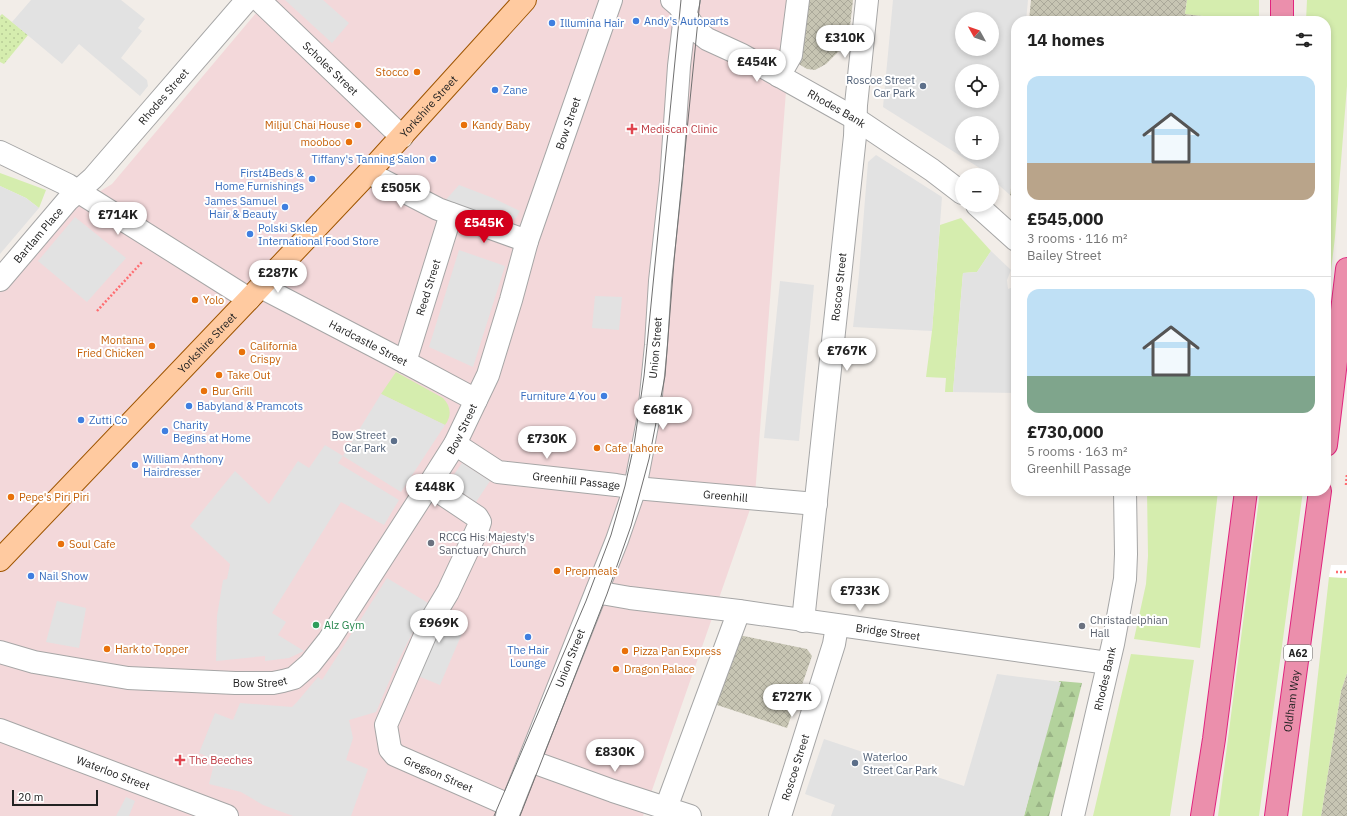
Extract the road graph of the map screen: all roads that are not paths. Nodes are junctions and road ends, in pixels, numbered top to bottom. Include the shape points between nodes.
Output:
1 (247, 0) edge
2 (259, 0) edge
3 (525, 0) edge
4 (611, 0) edge
5 (798, 0) edge
6 (867, 0) edge
7 (1282, 0) edge
8 (682, 5) edge
9 (1282, 16) edge
10 (779, 76) junction
11 (856, 119) junction
12 (402, 137) junction
13 (0, 152) edge
14 (370, 171) junction
15 (955, 188) edge
16 (79, 191) junction
17 (985, 212) edge
18 (451, 214) junction
19 (1011, 236) edge
20 (528, 241) junction
21 (1347, 269) edge
22 (0, 280) edge
23 (255, 293) junction
24 (405, 362) junction
25 (476, 400) junction
26 (1331, 403) edge
27 (455, 444) junction
28 (429, 485) junction
29 (635, 488) junction
30 (1125, 496) edge
31 (1245, 496) edge
32 (1319, 496) edge
33 (816, 504) junction
34 (0, 560) edge
35 (597, 591) junction
36 (739, 611) junction
37 (803, 621) junction
38 (837, 626) junction
39 (0, 652) edge
40 (1108, 663) junction
41 (0, 730) edge
42 (530, 760) junction
43 (666, 808) junction
44 (509, 811) edge
45 (227, 816) edge
46 (690, 816) edge
47 (780, 816) edge
48 (1073, 816) edge
49 (1202, 816) edge
50 (1276, 816) edge

1 - 16 street, Rhodes Street
2 - 12 street, Scholes Street
3 - 12 main road, Yorkshire Street
4 - 20 street, Bow Street
5 - 10 street via 791,55
6 - 11 street, Roscoe Street
7 - 9 highway
8 - 10 street, Rhodes Bank via 697,31 707,39
8 - 29 street, Union Street via 656,345 649,415
10 - 11 street, Rhodes Bank
11 - 15 street, Rhodes Bank
11 - 33 street, Roscoe Street
12 - 14 main road, Yorkshire Street
13 - 16 street, Hardcastle Street
14 - 18 street via 378,178
14 - 23 main road, Yorkshire Street
16 - 22 street, Bartlam Place via 68,200
16 - 23 street, Hardcastle Street
17 - 19 street
18 - 20 street
18 - 24 street, Reed Street
20 - 25 street, Bow Street via 488,375
21 - 26 highway
23 - 24 street, Hardcastle Street
23 - 34 main road, Yorkshire Street
24 - 25 street, Hardcastle Street
25 - 27 street, Bow Street
27 - 28 street, Bow Street
27 - 29 street, Greenhill Passage via 498,472
28 - 39 street, Bow Street via 329,640 310,664 294,678 273,683 258,683 128,678 34,662
28 - 44 street, Gregson Street via 477,517 480,522 448,592 433,617 386,725 390,749 395,756
29 - 33 street, Greenhill
29 - 35 street, Union Street
30 - 40 street, Rhodes Bank via 1125,579
31 - 49 highway
32 - 50 highway, Oldham Way / A62
33 - 37 street, Roscoe Street
35 - 36 street, Bridge Street via 630,598
35 - 42 street, Union Street
36 - 37 street, Bridge Street
36 - 43 street
37 - 38 street, Bridge Street
38 - 40 street, Bridge Street
38 - 47 street, Roscoe Street via 834,644
40 - 48 street, Rhodes Bank
41 - 45 street, Waterloo Street
42 - 43 street
42 - 44 street, Union Street
43 - 46 street

